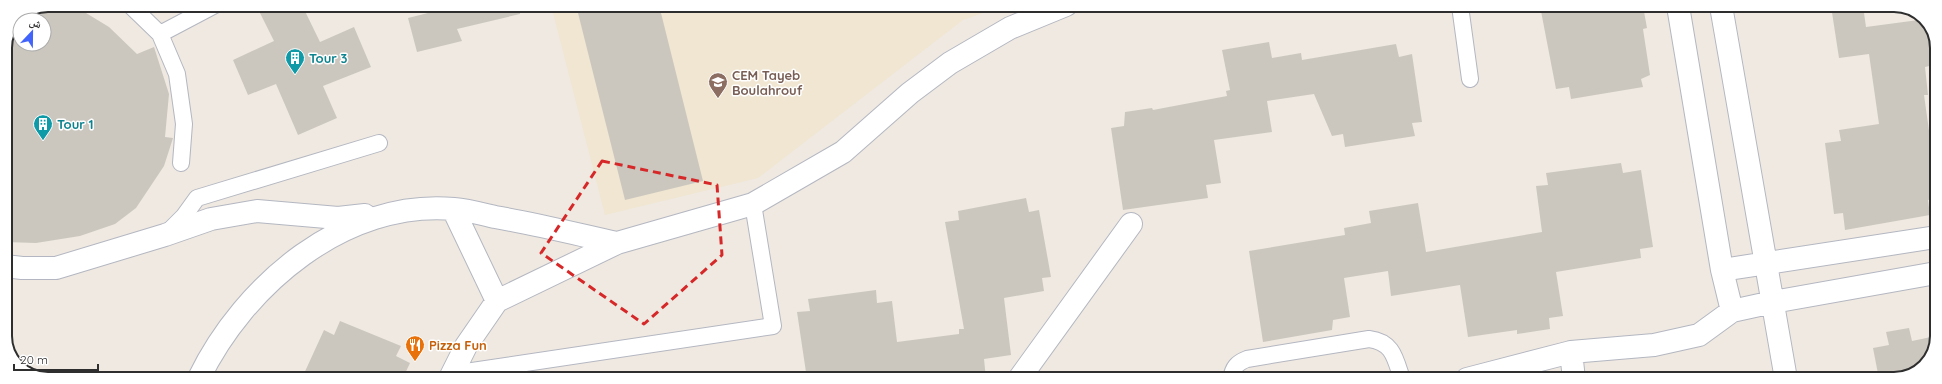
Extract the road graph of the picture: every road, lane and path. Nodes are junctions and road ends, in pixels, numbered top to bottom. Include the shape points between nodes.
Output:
1 (137, 12) edge
2 (202, 12) edge
3 (1049, 12) edge
4 (1461, 12) edge
5 (1679, 12) edge
6 (1722, 12) edge
7 (160, 34) junction
8 (1470, 79) dead end
9 (378, 143) dead end
10 (181, 163) dead end
11 (754, 204) junction
12 (453, 209) junction
13 (402, 210) junction
14 (1131, 224) dead end
15 (164, 235) junction
16 (1930, 238) edge
17 (617, 243) junction
18 (12, 257) edge
19 (1766, 263) junction
20 (12, 267) edge
21 (1722, 270) junction
22 (1930, 274) edge
23 (497, 301) junction
24 (1773, 302) junction
25 (1732, 311) junction
26 (1571, 352) junction
27 (202, 372) edge
28 (453, 372) edge
29 (477, 372) edge
30 (1024, 372) edge
31 (1231, 372) edge
32 (1399, 372) edge
33 (1494, 372) edge
34 (1573, 372) edge
35 (1785, 372) edge

1 - 7 lane
2 - 7 lane
3 - 11 street via 1010,28 950,63 910,93 843,152
4 - 8 lane
5 - 21 street
6 - 19 street
7 - 10 lane via 177,74 184,124
9 - 15 lane via 197,198 184,216
11 - 17 street
11 - 29 lane via 773,326
12 - 13 street
12 - 17 street
12 - 23 street
13 - 15 street via 338,218 257,211 211,219
13 - 27 street via 356,224 313,247 276,276 241,313
14 - 30 street
15 - 18 lane via 131,239 61,258 27,260
15 - 20 street via 56,268
16 - 19 street
17 - 23 street
19 - 21 street
19 - 24 street
21 - 25 street
22 - 24 street
23 - 28 street via 466,346
24 - 25 street
24 - 35 street
25 - 26 street via 1699,335 1654,346
26 - 33 street
26 - 34 street
31 - 32 lane via 1238,363 1248,359 1369,339 1381,341 1390,347

